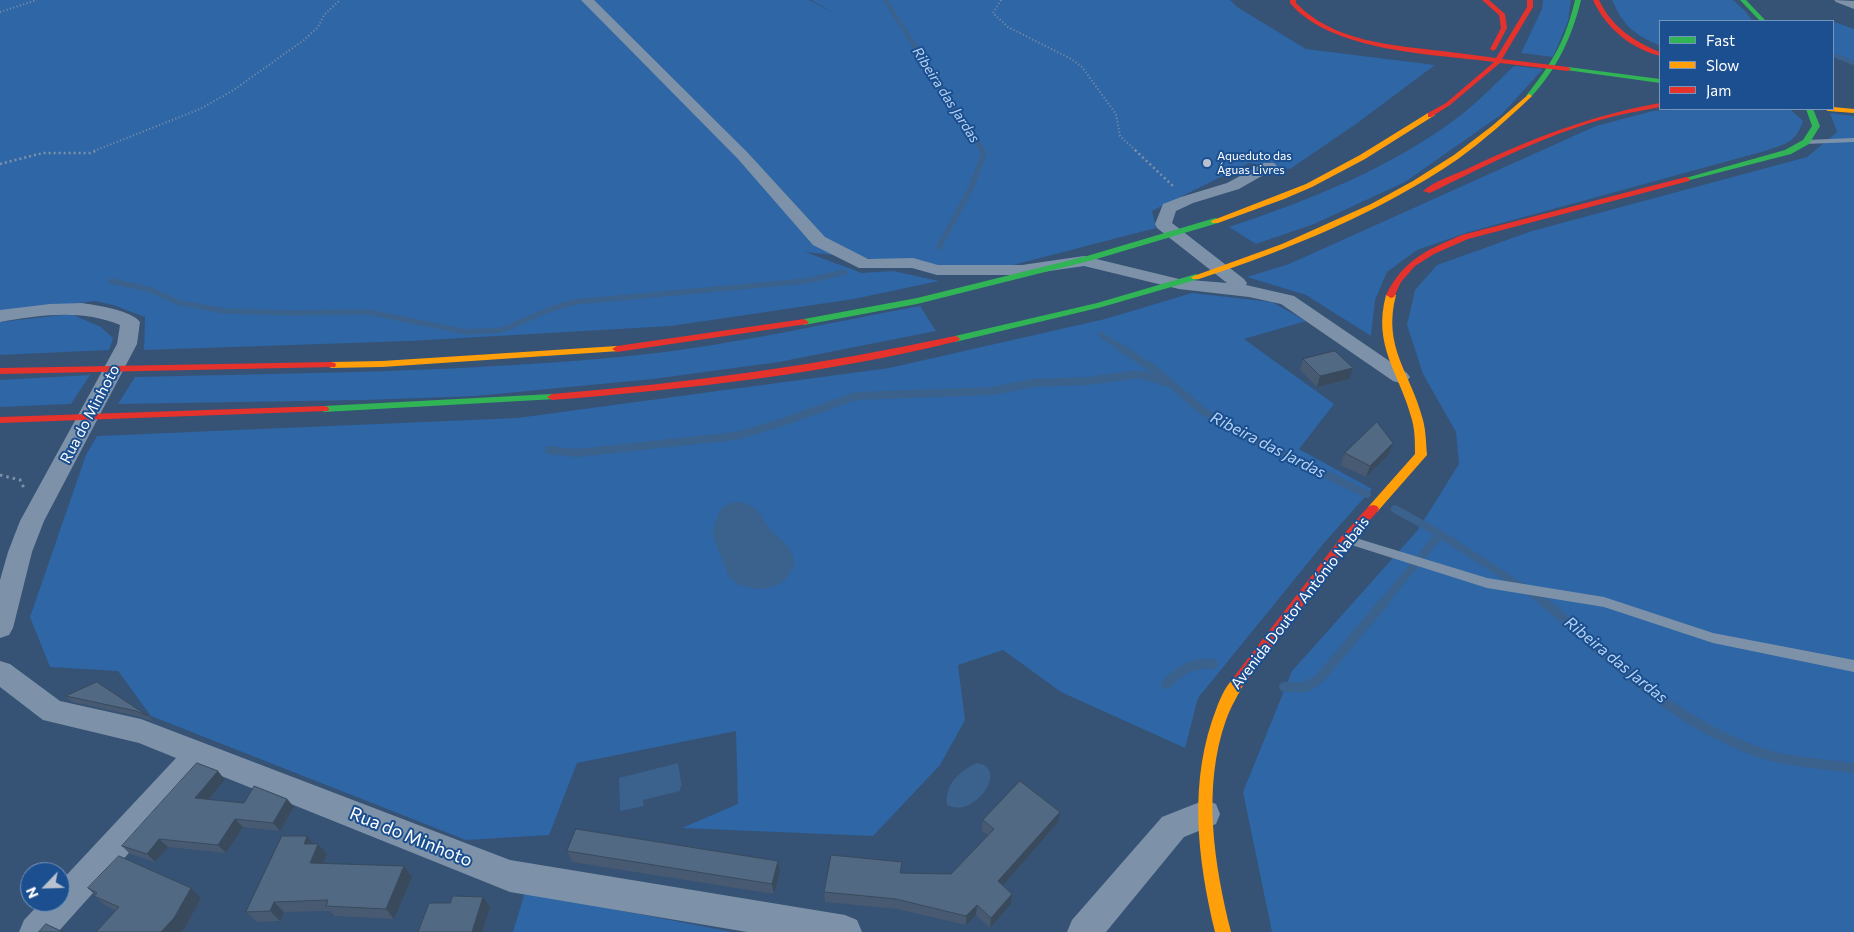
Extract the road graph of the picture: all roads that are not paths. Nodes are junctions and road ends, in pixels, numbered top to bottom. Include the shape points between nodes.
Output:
1 (587, 0) edge
2 (1293, 0) edge
3 (1485, 0) edge
4 (1530, 0) edge
5 (1578, 0) edge
6 (1596, 0) edge
7 (1744, 0) edge
8 (1840, 0) edge
9 (1309, 4) dead end
10 (1854, 5) edge
11 (1763, 20) edge
12 (1461, 53) junction
13 (1659, 54) edge
14 (1601, 71) junction
15 (1659, 76) edge
16 (1478, 78) junction
17 (1659, 81) edge
18 (1659, 106) edge
19 (1810, 110) edge
20 (1854, 140) edge
21 (1806, 142) junction
22 (1269, 166) dead end
23 (1276, 251) junction
24 (1249, 291) junction
25 (0, 316) edge
26 (0, 371) edge
27 (1400, 377) junction
28 (0, 420) edge
29 (1346, 539) junction
30 (0, 628) edge
31 (1854, 666) edge
32 (0, 672) edge
33 (200, 753) junction
34 (1205, 814) junction
35 (36, 932) edge
36 (845, 932) edge
37 (1084, 932) edge
38 (1222, 932) edge

1 - 24 street via 743,156 819,241 864,264 913,263 937,270 1022,270 1084,261 1179,284
2 - 12 main road via 1300,12 1312,22 1333,31 1400,48
3 - 16 main road via 1502,14 1504,28
4 - 16 main road via 1530,6 1509,44 1495,64
5 - 23 main road via 1576,20 1562,51 1541,84 1501,124 1427,175 1369,207
6 - 13 main road via 1599,13 1626,39
7 - 11 main road
8 - 10 street
9 - 12 main road via 1328,20 1364,35
12 - 14 main road
14 - 15 main road
14 - 17 main road
16 - 26 main road via 1418,124 1338,171 1290,194 1218,220 1098,255 917,301 778,327 632,348 382,364
18 - 23 main road via 1619,112 1547,134 1315,241
19 - 21 main road via 1816,126
20 - 21 lane
21 - 27 main road, Avenida Doutor António Nabais via 1788,152 1465,237 1423,255 1394,286 1387,303 1387,333
22 - 24 street via 1233,186 1170,208 1163,224
23 - 28 main road via 1143,294 943,343 820,367 740,378 606,394 476,403
24 - 27 street via 1287,300
25 - 30 street, Rua do Minhoto via 76,307 130,322 127,344 32,521 20,552
27 - 29 main road, Avenida Doutor António Nabais via 1417,415 1421,455
29 - 31 lane via 1487,583 1604,602 1713,638
29 - 34 main road, Avenida Doutor António Nabais via 1231,692 1213,740
32 - 33 street, Rua do Minhoto via 53,711 141,731
33 - 35 street
33 - 36 street, Rua do Minhoto via 510,876
34 - 37 street via 1173,827
34 - 38 main road, Avenida Doutor António Nabais via 1209,869

